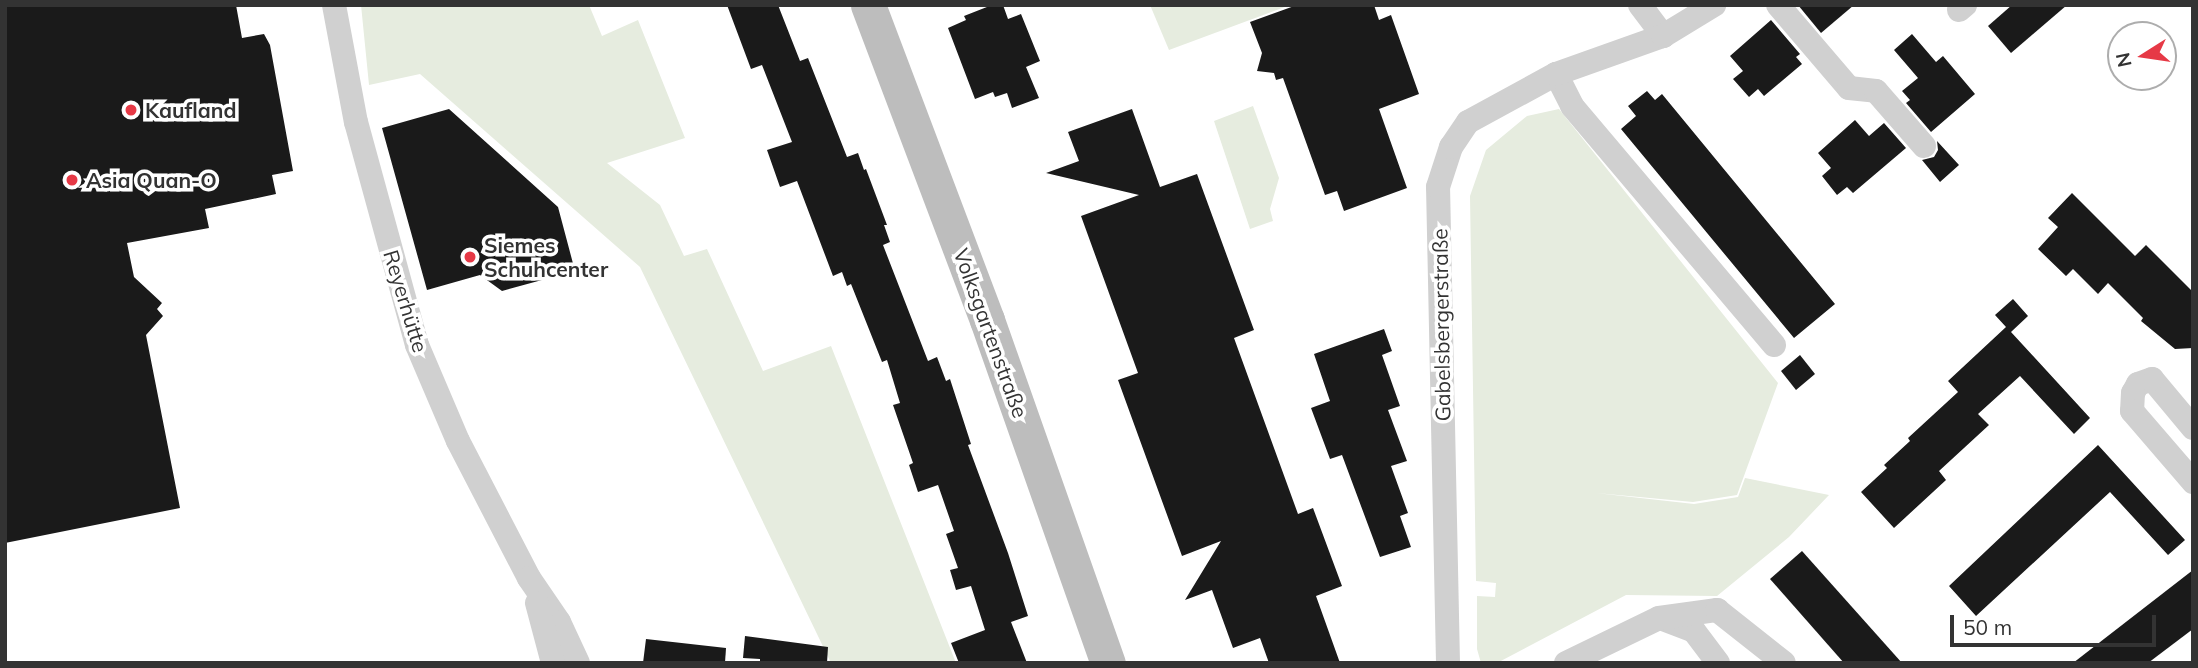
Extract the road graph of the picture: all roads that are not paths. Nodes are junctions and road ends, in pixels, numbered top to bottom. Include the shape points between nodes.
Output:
1 (334, 5) edge
2 (868, 5) edge
3 (1640, 5) edge
4 (1714, 5) edge
5 (1778, 5) edge
6 (1663, 36) junction
7 (1556, 74) junction
8 (1924, 146) dead end
9 (1774, 345) dead end
10 (2193, 428) edge
11 (2193, 435) edge
12 (2175, 459) junction
13 (2193, 482) edge
14 (529, 578) junction
15 (1659, 618) junction
16 (1772, 659) edge
17 (554, 663) edge
18 (579, 663) edge
19 (1108, 663) edge
20 (1448, 663) edge
21 (1566, 663) edge
22 (1718, 663) edge

1 - 14 street, Reyerhütte via 356,122 417,345 458,441
2 - 19 street, Volksgartenstraße via 987,320
3 - 6 street
4 - 6 street, Gabelsbergerstraße
5 - 8 street via 1849,88 1876,91
6 - 7 street, Gabelsbergerstraße
7 - 9 street via 1572,106
7 - 20 street, Gabelsbergerstraße via 1468,122 1451,147 1438,187
10 - 12 street via 2152,379 2138,384 2132,411
11 - 12 street
12 - 13 street
14 - 17 street, Reyerhütte
14 - 18 street, Reyerhütte via 559,622
15 - 16 street via 1717,610
15 - 21 street
15 - 22 street via 1694,631

